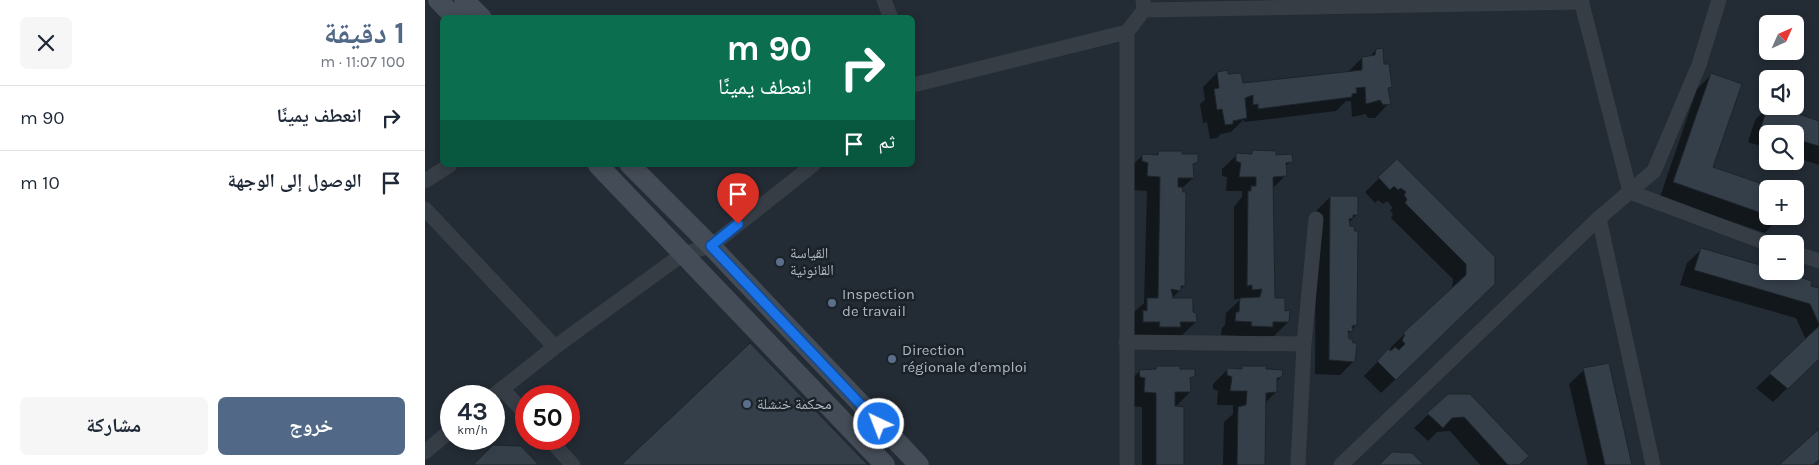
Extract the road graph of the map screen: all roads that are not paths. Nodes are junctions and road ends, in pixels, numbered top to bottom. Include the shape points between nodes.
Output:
1 (438, 0) edge
2 (465, 0) edge
3 (885, 0) edge
4 (1719, 0) edge
5 (1581, 1) edge
6 (1143, 5) edge
7 (452, 15) edge
8 (479, 15) edge
9 (890, 15) edge
10 (1127, 32) junction
11 (915, 83) edge
12 (447, 167) edge
13 (600, 167) edge
14 (632, 167) edge
15 (810, 167) edge
16 (425, 181) edge
17 (1630, 192) junction
18 (425, 208) edge
19 (1599, 218) junction
20 (1315, 219) dead end
21 (1759, 240) edge
22 (711, 246) junction
23 (683, 254) junction
24 (1804, 256) edge
25 (1819, 261) edge
26 (1126, 342) junction
27 (1304, 344) junction
28 (555, 347) junction
29 (505, 386) edge
30 (505, 398) edge
31 (515, 406) edge
32 (440, 439) edge
33 (559, 450) edge
34 (425, 452) edge
35 (573, 465) edge
36 (885, 465) edge
37 (919, 465) edge
38 (1127, 465) edge
39 (1298, 465) edge
40 (1341, 465) edge
41 (1653, 465) edge

1 - 7 main road
2 - 8 main road
3 - 9 street
4 - 17 street via 1699,65 1654,171
5 - 6 street
5 - 17 street
6 - 10 street
10 - 11 street
10 - 26 street
12 - 16 street
13 - 23 main road
14 - 22 main road
15 - 22 street
17 - 19 street
17 - 21 street
18 - 28 street
19 - 40 street
19 - 41 street
20 - 27 street
22 - 23 street
22 - 37 main road
23 - 28 street
23 - 36 main road
24 - 25 street
26 - 27 street
26 - 38 street
27 - 39 street
28 - 29 street
30 - 31 street
32 - 34 street
33 - 35 street

